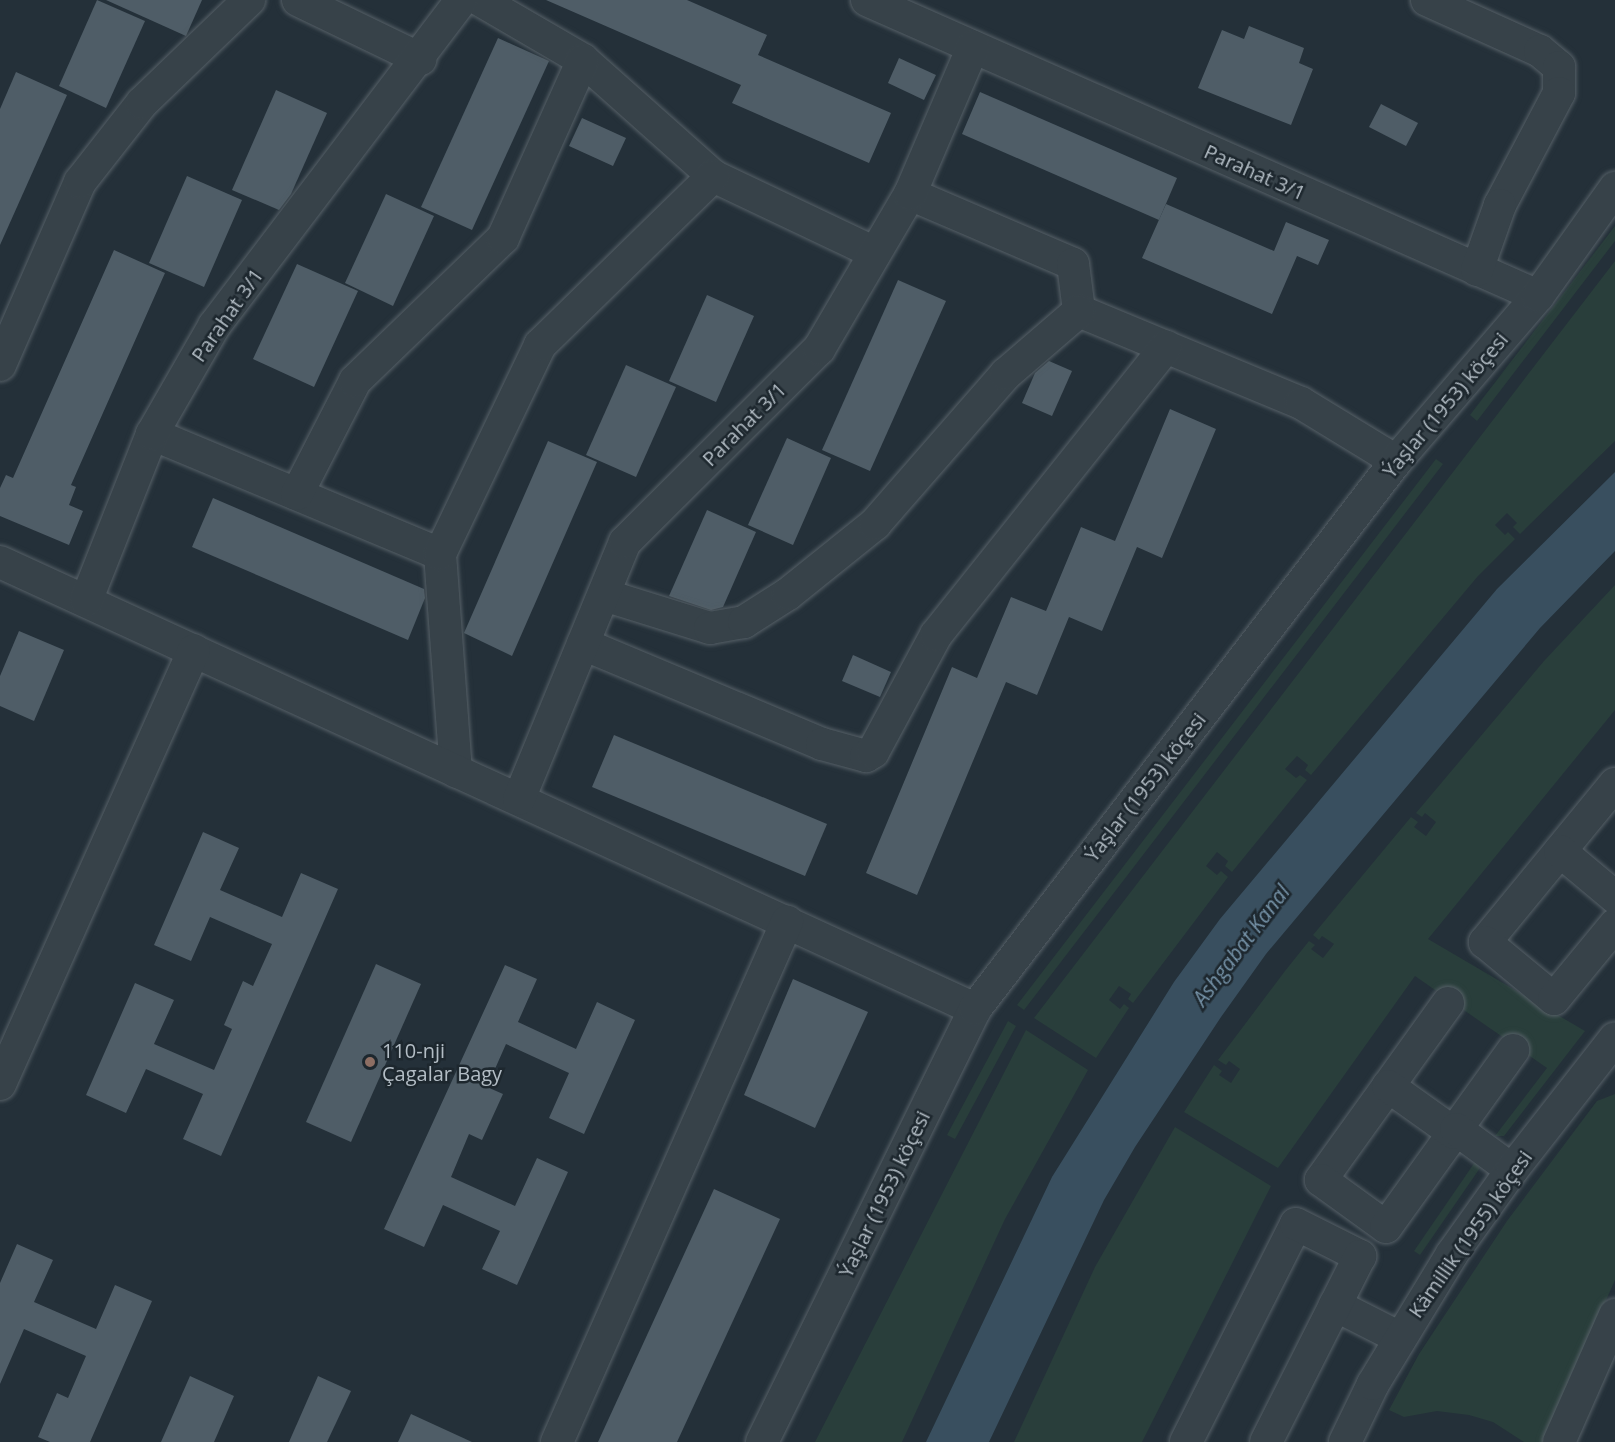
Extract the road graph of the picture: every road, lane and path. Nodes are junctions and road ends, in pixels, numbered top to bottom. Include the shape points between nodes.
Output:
1 (249, 0) edge
2 (298, 0) edge
3 (461, 0) edge
4 (480, 0) edge
5 (867, 0) edge
6 (1427, 0) edge
7 (972, 47) junction
8 (420, 59) junction
9 (583, 60) junction
10 (713, 176) junction
11 (1615, 188) edge
12 (910, 194) junction
13 (875, 253) junction
14 (1477, 270) junction
15 (1538, 296) junction
16 (1079, 311) junction
17 (1166, 347) junction
18 (0, 364) edge
19 (153, 434) junction
20 (1396, 461) junction
21 (297, 494) junction
22 (440, 554) junction
23 (0, 561) edge
24 (604, 596) junction
25 (86, 601) junction
26 (583, 644) junction
27 (194, 650) junction
28 (456, 771) junction
29 (1615, 784) edge
30 (519, 799) junction
31 (1560, 851) junction
32 (1615, 897) edge
33 (787, 922) junction
34 (1615, 925) edge
35 (1448, 1004) dead end
36 (975, 1009) junction
37 (1513, 1050) dead end
38 (1611, 1052) edge
39 (0, 1084) edge
40 (1388, 1086) junction
41 (1455, 1131) junction
42 (1512, 1170) junction
43 (1335, 1305) junction
44 (1615, 1315) edge
45 (1400, 1338) junction
46 (557, 1442) edge
47 (762, 1442) edge
48 (1186, 1442) edge
49 (1266, 1442) edge
50 (1345, 1442) edge
51 (1559, 1442) edge

1 - 18 street via 142,103 80,183
2 - 8 street
3 - 8 street, Parahat 3/1
4 - 9 street
5 - 7 street, Parahat 3/1
6 - 14 street via 1540,51 1559,68 1559,93 1500,205
7 - 12 street, Parahat 3/1
7 - 14 street, Parahat 3/1
8 - 19 street, Parahat 3/1 via 214,326
9 - 10 street
9 - 21 street via 503,238 354,381
10 - 13 street
10 - 22 street via 540,345
11 - 15 street, Ýaşlar (1953) köçesi
12 - 13 street, Parahat 3/1
12 - 16 street via 1073,264
13 - 24 street, Parahat 3/1 via 819,350 625,542
14 - 15 street, Parahat 3/1
15 - 20 street, Ýaşlar (1953) köçesi
16 - 17 street
16 - 24 street via 1006,374 875,524 788,594 744,622 710,628
17 - 20 street via 1301,403
17 - 26 street via 936,635 873,752 866,756 822,744
19 - 21 street
19 - 25 street, Parahat 3/1
20 - 36 street, Ýaşlar (1953) köçesi
21 - 22 street
22 - 28 street
23 - 25 street
24 - 26 street, Parahat 3/1
25 - 27 street
26 - 30 street, Parahat 3/1
27 - 28 street
27 - 39 street
28 - 30 street
29 - 31 street
30 - 33 street
31 - 32 street
31 - 34 street via 1485,942 1554,999
33 - 36 street
33 - 46 street
35 - 40 street
36 - 47 street, Ýaşlar (1953) köçesi
37 - 41 street
38 - 42 street, Kämillik (1955) köçesi
40 - 41 street
40 - 41 street via 1321,1180 1386,1227
41 - 42 street
42 - 45 street, Kämillik (1955) köçesi
43 - 45 street
43 - 48 street via 1360,1256 1296,1224
43 - 49 street
44 - 51 street
45 - 50 street, Kämillik (1955) köçesi

